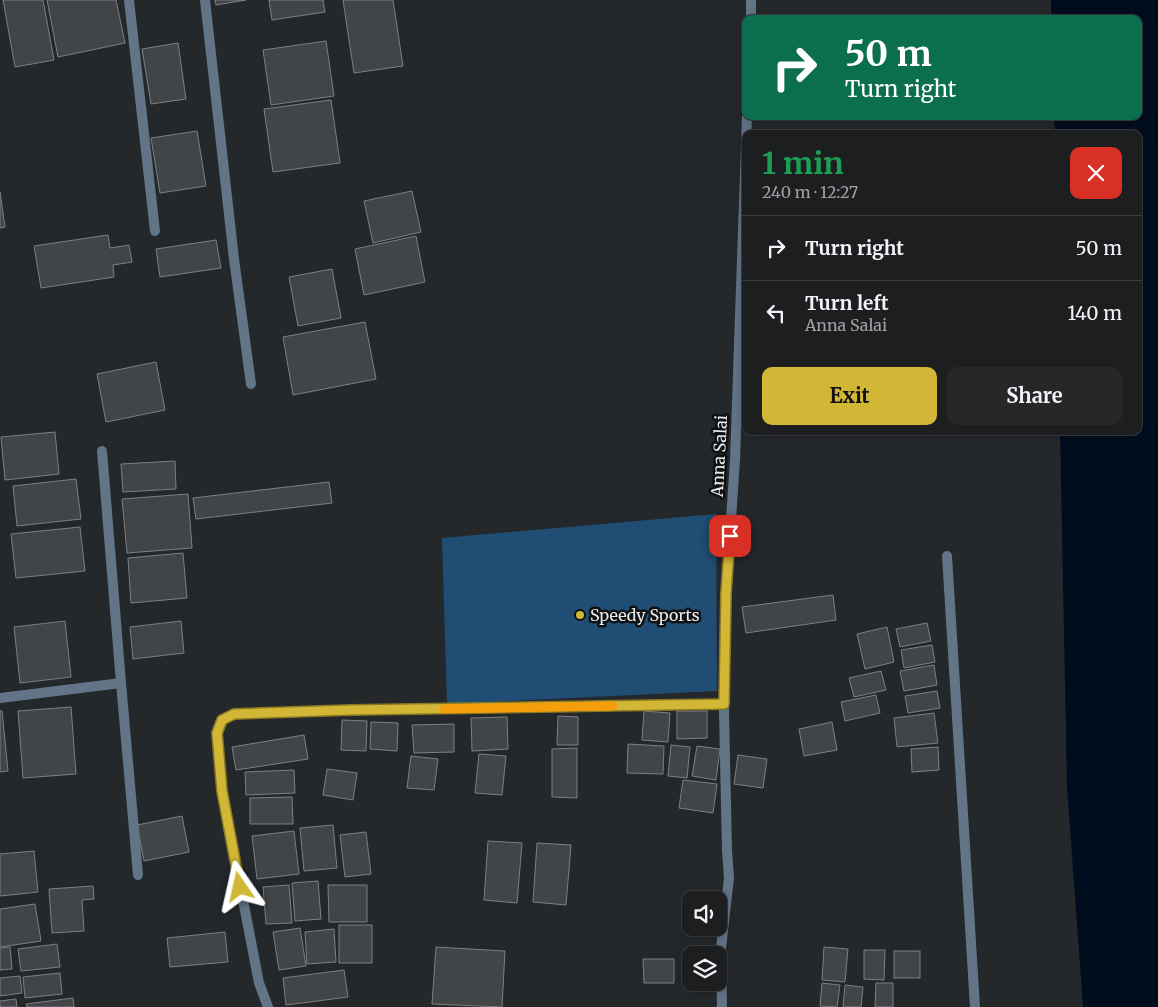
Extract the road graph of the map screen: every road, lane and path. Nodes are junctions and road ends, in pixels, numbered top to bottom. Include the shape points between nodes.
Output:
1 (129, 0) edge
2 (205, 0) edge
3 (751, 0) edge
4 (750, 15) edge
5 (155, 231) dead end
6 (742, 259) edge
7 (251, 384) dead end
8 (102, 451) dead end
9 (947, 556) dead end
10 (121, 683) junction
11 (0, 698) edge
12 (724, 704) junction
13 (138, 875) dead end
14 (268, 1007) edge
15 (722, 1007) edge
16 (975, 1007) edge

1 - 5 street
2 - 7 street
3 - 4 street
6 - 12 street, Anna Salai
8 - 10 street
9 - 16 street
10 - 11 street
10 - 13 street
12 - 14 street via 350,710 234,714 222,720 217,733 222,791 258,983
12 - 15 street, Anna Salai via 729,878 722,948

